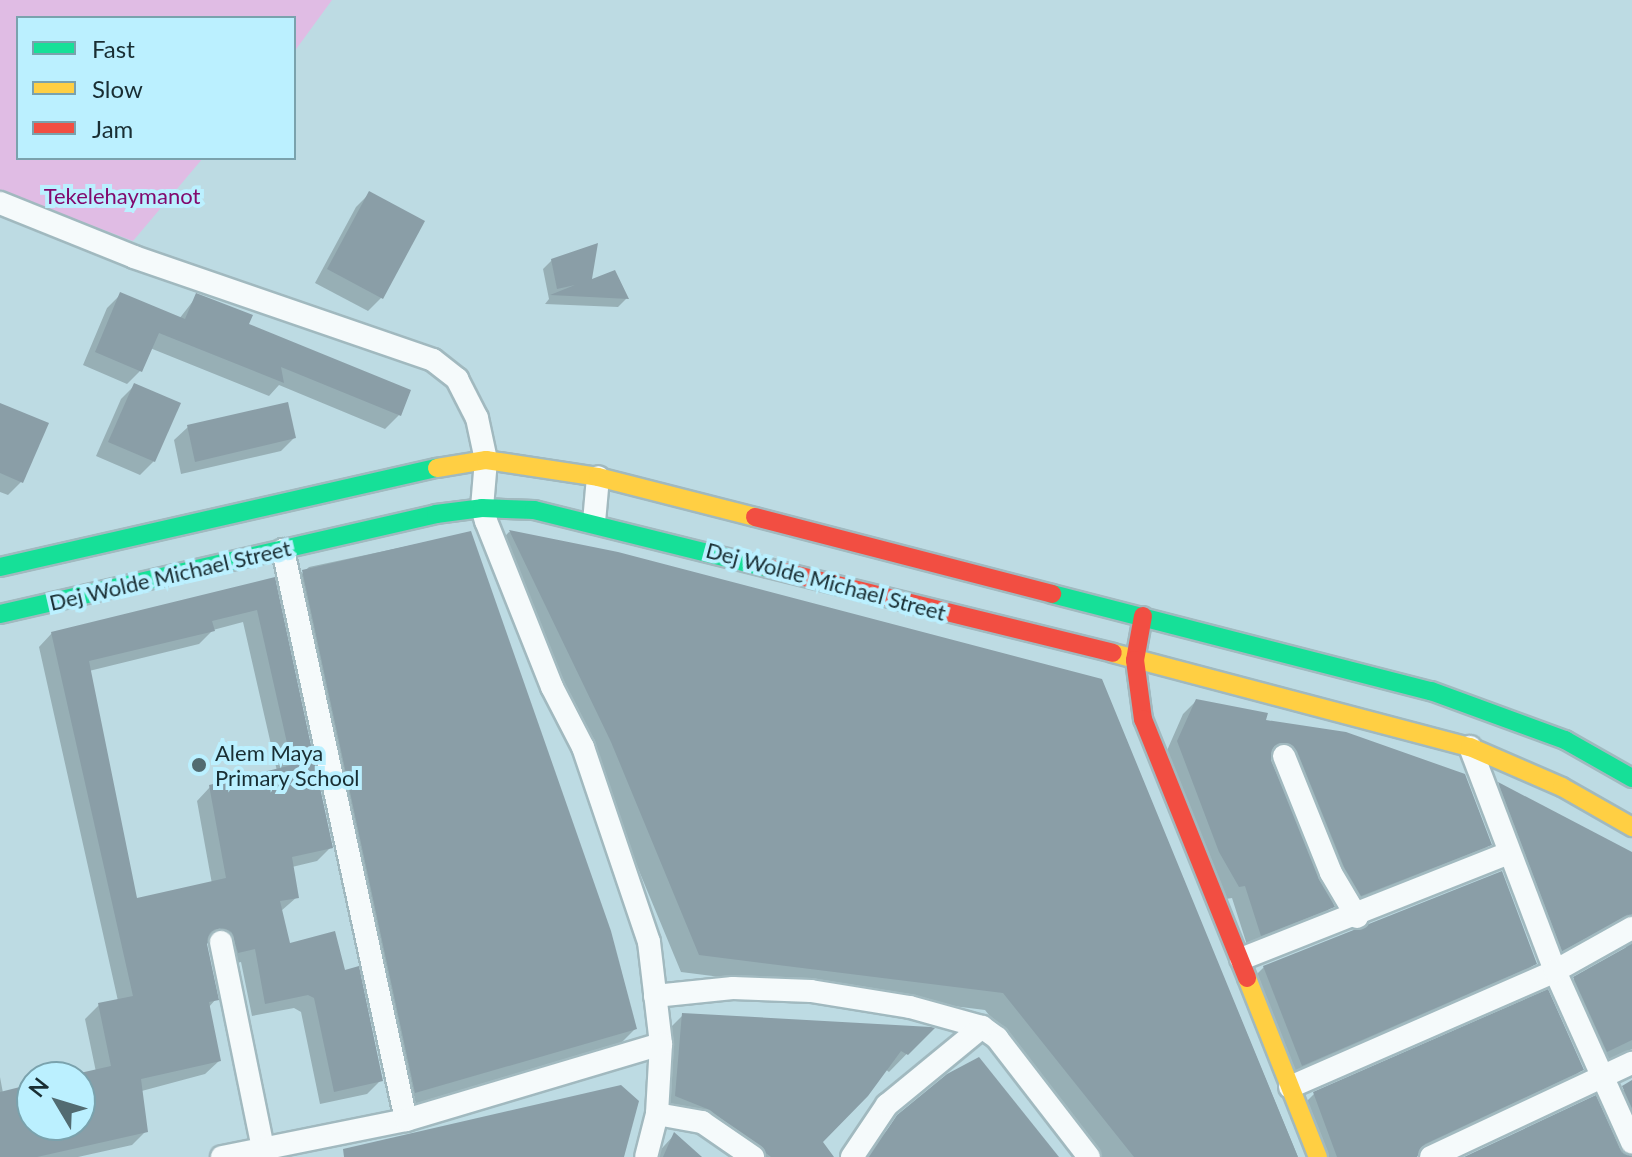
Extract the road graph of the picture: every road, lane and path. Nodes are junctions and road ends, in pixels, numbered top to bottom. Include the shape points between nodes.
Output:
1 (0, 203) edge
2 (486, 460) junction
3 (598, 477) junction
4 (482, 508) junction
5 (594, 522) junction
6 (283, 550) junction
7 (0, 567) edge
8 (0, 614) edge
9 (1143, 616) junction
10 (1135, 660) junction
11 (1470, 747) junction
12 (1284, 756) dead end
13 (1632, 778) edge
14 (1632, 827) edge
15 (1509, 853) junction
16 (1357, 917) junction
17 (1632, 928) edge
18 (221, 942) dead end
19 (1241, 959) junction
20 (1555, 971) junction
21 (655, 996) junction
22 (982, 1027) junction
23 (661, 1044) junction
24 (1632, 1063) edge
25 (1603, 1078) junction
26 (1290, 1087) junction
27 (657, 1114) junction
28 (406, 1120) junction
29 (1632, 1142) edge
30 (329, 1147) edge
31 (263, 1148) junction
32 (222, 1157) edge
33 (646, 1157) edge
34 (753, 1157) edge
35 (852, 1157) edge
36 (1089, 1157) edge
37 (1318, 1157) edge
38 (1431, 1157) edge

1 - 2 street via 134,257 433,360 464,391
2 - 3 main road, Dej Wolde Michael Street
2 - 4 street
2 - 7 main road, Dej Wolde Michael Street via 393,475
3 - 5 street
3 - 9 main road, Dej Wolde Michael Street
4 - 5 main road, Dej Wolde Michael Street via 534,510
4 - 6 main road, Dej Wolde Michael Street
4 - 21 street via 552,687 588,761 649,942
5 - 10 main road, Dej Wolde Michael Street
6 - 8 main road, Dej Wolde Michael Street
6 - 28 street
9 - 10 main road
9 - 13 main road, Dej Wolde Michael Street via 1431,691 1565,740
10 - 11 main road, Dej Wolde Michael Street
10 - 19 main road via 1143,719
11 - 14 main road, Dej Wolde Michael Street via 1562,787
11 - 15 street
12 - 16 street via 1331,873
15 - 16 street
15 - 20 street
16 - 19 street
17 - 20 street
18 - 31 street
19 - 26 main road
20 - 25 street
20 - 26 street
21 - 22 street via 733,988 811,991 910,1007
21 - 23 street
22 - 35 street via 906,1085
22 - 36 street via 997,1038
23 - 27 street
23 - 28 street
24 - 25 street
25 - 29 street
25 - 38 street
26 - 37 main road
27 - 33 street
27 - 34 street via 702,1122
28 - 30 street
30 - 31 street
31 - 32 street

